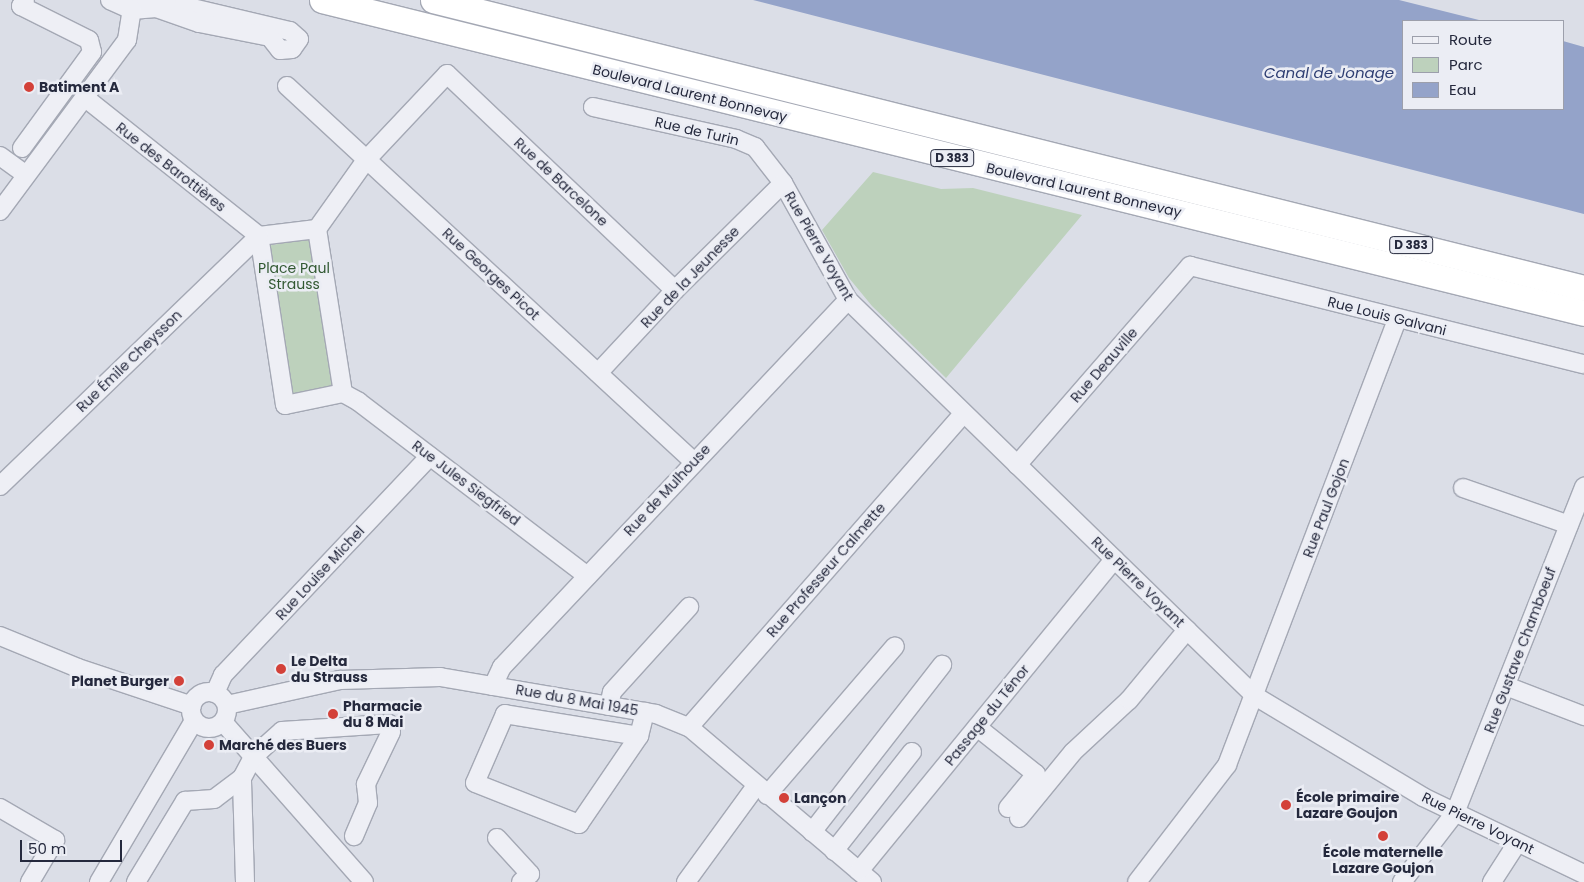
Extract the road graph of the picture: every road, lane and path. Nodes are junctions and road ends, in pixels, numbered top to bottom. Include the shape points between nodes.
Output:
1 (25, 0) edge
2 (110, 0) edge
3 (322, 0) edge
4 (433, 0) edge
5 (132, 10) junction
6 (92, 52) junction
7 (110, 65) junction
8 (287, 86) dead end
9 (84, 97) junction
10 (593, 107) dead end
11 (38, 127) junction
12 (53, 139) junction
13 (22, 148) dead end
14 (0, 156) edge
15 (366, 160) junction
16 (26, 176) junction
17 (783, 183) junction
18 (0, 210) edge
19 (317, 229) junction
20 (259, 236) junction
21 (1190, 266) joint
22 (1584, 288) edge
23 (675, 290) junction
24 (848, 300) junction
25 (1584, 313) edge
26 (1398, 320) junction
27 (1584, 364) edge
28 (598, 372) junction
29 (343, 393) junction
30 (964, 413) junction
31 (430, 456) junction
32 (694, 462) junction
33 (1018, 465) junction
34 (0, 486) edge
35 (1584, 487) edge
36 (1463, 488) dead end
37 (1569, 526) junction
38 (1114, 559) junction
39 (588, 576) junction
40 (688, 607) dead end
41 (1187, 630) junction
42 (0, 636) edge
43 (895, 646) dead end
44 (942, 665) dead end
45 (492, 686) junction
46 (1506, 686) junction
47 (1255, 696) junction
48 (609, 706) junction
49 (222, 707) junction
50 (645, 712) junction
51 (193, 713) junction
52 (1584, 716) edge
53 (689, 727) junction
54 (977, 727) junction
55 (639, 736) junction
56 (912, 752) dead end
57 (252, 757) junction
58 (242, 778) junction
59 (761, 790) junction
60 (0, 808) edge
61 (1456, 813) junction
62 (812, 832) junction
63 (354, 836) dead end
64 (497, 838) dead end
65 (1517, 843) junction
66 (834, 851) junction
67 (1584, 874) edge
68 (866, 877) edge
69 (30, 882) edge
70 (99, 882) edge
71 (136, 882) edge
72 (245, 882) edge
73 (364, 882) edge
74 (521, 882) edge
75 (686, 882) edge
76 (1137, 882) edge
77 (1402, 882) edge
78 (1492, 882) edge

1 - 6 street via 21,6 90,40
2 - 5 street
3 - 25 highway, Boulevard Laurent Bonnevay / D 383
4 - 22 highway, Boulevard Laurent Bonnevay / D 383
5 - 5 street via 156,8 199,23 270,38 280,50 292,50 299,39 290,31 167,2 146,3
5 - 7 street via 127,40
6 - 7 street
6 - 11 street
7 - 9 street
8 - 15 street, Rue Georges Picot
9 - 12 street
9 - 20 street, Rue des Barottières
10 - 17 street, Rue de Turin via 745,142 764,154
11 - 12 street
11 - 13 street
12 - 16 street
14 - 16 street
15 - 19 street
15 - 23 street, Rue de Barcelone via 447,74
15 - 28 street, Rue Georges Picot
16 - 18 street
17 - 23 street, Rue de la Jeunesse
17 - 24 street, Rue Pierre Voyant
19 - 20 street
19 - 29 street
20 - 29 street via 286,405
20 - 34 street, Rue Émile Cheysson
21 - 26 street, Rue Louis Galvani
21 - 33 street, Rue Deauville
23 - 28 street, Rue de la Jeunesse
24 - 30 street, Rue Pierre Voyant
24 - 32 street, Rue de Mulhouse
26 - 27 street, Rue Louis Galvani
26 - 47 street, Rue Paul Gojon
28 - 32 street, Rue Georges Picot
29 - 31 street, Rue Jules Siegfried
30 - 33 street, Rue Pierre Voyant
30 - 53 street, Rue Professeur Calmette
31 - 39 street, Rue Jules Siegfried
31 - 49 street, Rue Louise Michel via 223,675
32 - 39 street, Rue de Mulhouse
33 - 38 street, Rue Pierre Voyant
35 - 37 street, Rue Gustave Chamboeuf
36 - 37 street
37 - 46 street, Rue Gustave Chamboeuf
38 - 41 street, Rue Pierre Voyant
38 - 54 street, Passage du Ténor
39 - 45 street, Rue de Mulhouse via 502,667
40 - 48 street via 612,692
41 - 47 street, Rue Pierre Voyant
41 - 54 street via 1128,700 1013,813 1036,774
42 - 51 street
43 - 59 street
44 - 62 street
45 - 48 street, Rue du 8 Mai 1945
45 - 49 street, Rue du 8 Mai 1945 via 440,677 369,678 299,687
46 - 52 street
46 - 61 street, Rue Gustave Chamboeuf
47 - 61 street, Rue Pierre Voyant
47 - 76 street, Rue Paul Gojon via 1227,765
48 - 50 street, Rue du 8 Mai 1945
49 - 51 street via 203,693
49 - 51 street via 208,728
49 - 57 street
50 - 53 street, Rue du 8 Mai 1945
50 - 55 street
51 - 70 street
53 - 59 street, Rue du 8 Mai 1945
54 - 68 street, Passage du Ténor
55 - 55 street via 505,714 475,783 579,824
56 - 66 street
57 - 58 street
57 - 63 street via 282,731 389,724 391,732 366,784 368,803
57 - 73 street
58 - 71 street via 214,798 185,801
58 - 72 street
59 - 62 street, Rue du 8 Mai 1945
59 - 75 street
60 - 69 street via 55,840
61 - 65 street, Rue Pierre Voyant
61 - 77 street, Rue Gustave Chamboeuf
62 - 66 street, Rue du 8 Mai 1945
64 - 74 street via 530,874
65 - 67 street, Rue Pierre Voyant
65 - 78 street
66 - 68 street, Rue du 8 Mai 1945

